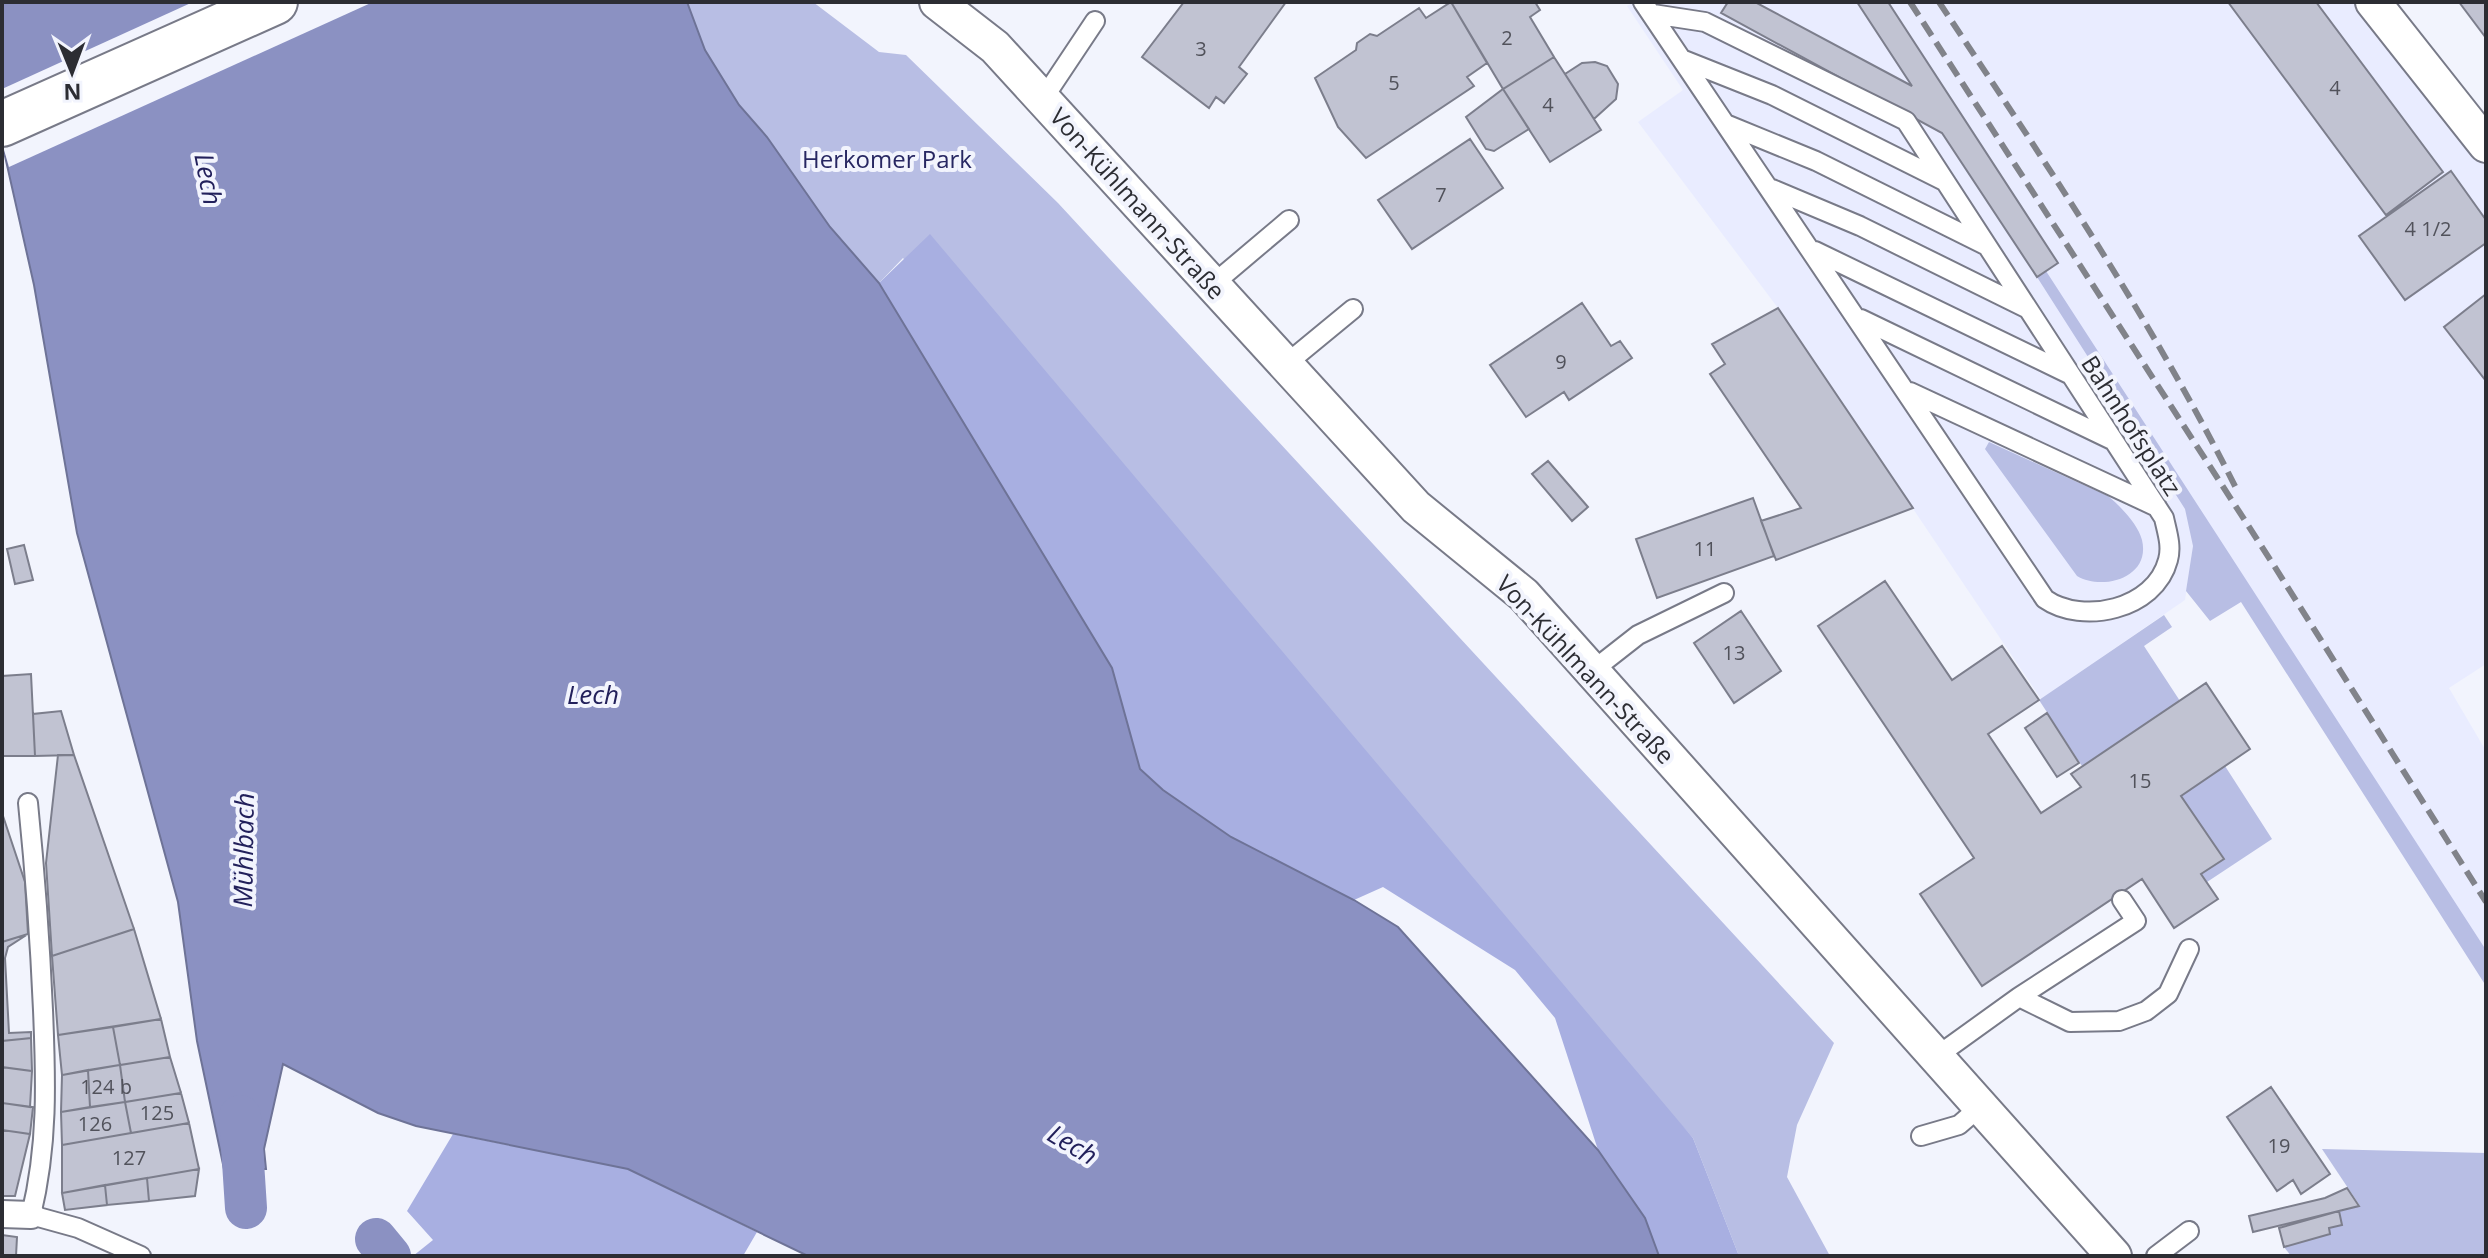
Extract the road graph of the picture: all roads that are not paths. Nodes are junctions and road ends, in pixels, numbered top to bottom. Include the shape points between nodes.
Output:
1 (275, 2) edge
2 (937, 2) edge
3 (2373, 2) edge
4 (1648, 8) edge
5 (1095, 21) dead end
6 (1684, 60) junction
7 (1043, 99) junction
8 (2, 124) edge
9 (1728, 125) junction
10 (2486, 145) edge
11 (1946, 182) junction
12 (1772, 189) junction
13 (1289, 220) dead end
14 (1988, 247) junction
15 (1813, 250) junction
16 (1212, 285) junction
17 (1353, 309) dead end
18 (2028, 309) junction
19 (1858, 317) junction
20 (1285, 365) junction
21 (2071, 375) junction
22 (1908, 391) junction
23 (2114, 441) junction
24 (2157, 507) junction
25 (1724, 593) dead end
26 (1592, 671) junction
27 (28, 803) dead end
28 (2122, 900) dead end
29 (2189, 949) dead end
30 (2019, 997) junction
31 (1937, 1056) junction
32 (1981, 1106) junction
33 (1921, 1136) dead end
34 (2, 1214) edge
35 (31, 1215) junction
36 (2189, 1231) dead end
37 (141, 1256) edge
38 (2114, 1256) edge
39 (2156, 1256) edge

1 - 8 main road
2 - 7 street, Von-Kühlmann-Straße via 995,47
3 - 10 street
4 - 6 lane, Bahnhofsplatz
4 - 11 lane, Bahnhofsplatz via 1705,22 1906,121
5 - 7 lane
6 - 9 lane, Bahnhofsplatz
6 - 11 lane via 1772,95
7 - 16 street, Von-Kühlmann-Straße
9 - 12 lane, Bahnhofsplatz
9 - 14 lane via 1816,161
11 - 14 lane, Bahnhofsplatz
12 - 15 lane, Bahnhofsplatz
12 - 18 lane
13 - 16 lane
14 - 18 lane, Bahnhofsplatz
15 - 19 lane, Bahnhofsplatz
15 - 21 lane
16 - 20 street, Von-Kühlmann-Straße
17 - 20 lane
18 - 21 lane, Bahnhofsplatz
19 - 22 lane, Bahnhofsplatz
19 - 23 lane
20 - 26 street, Von-Kühlmann-Straße via 1416,507 1524,595
21 - 23 lane, Bahnhofsplatz
22 - 24 lane
22 - 24 lane, Bahnhofsplatz via 2045,599 2059,608 2101,612 2134,600 2158,580 2170,542
23 - 24 lane, Bahnhofsplatz
25 - 26 lane via 1638,635
26 - 31 street, Von-Kühlmann-Straße
27 - 35 lane via 47,1068 42,1173
28 - 30 lane via 2136,921
29 - 30 lane via 2168,994 2146,1011 2119,1021 2070,1022
30 - 31 lane
31 - 32 street, Von-Kühlmann-Straße
32 - 33 lane via 1959,1125
32 - 38 street, Von-Kühlmann-Straße
34 - 35 street
35 - 37 lane via 78,1228
36 - 39 lane

